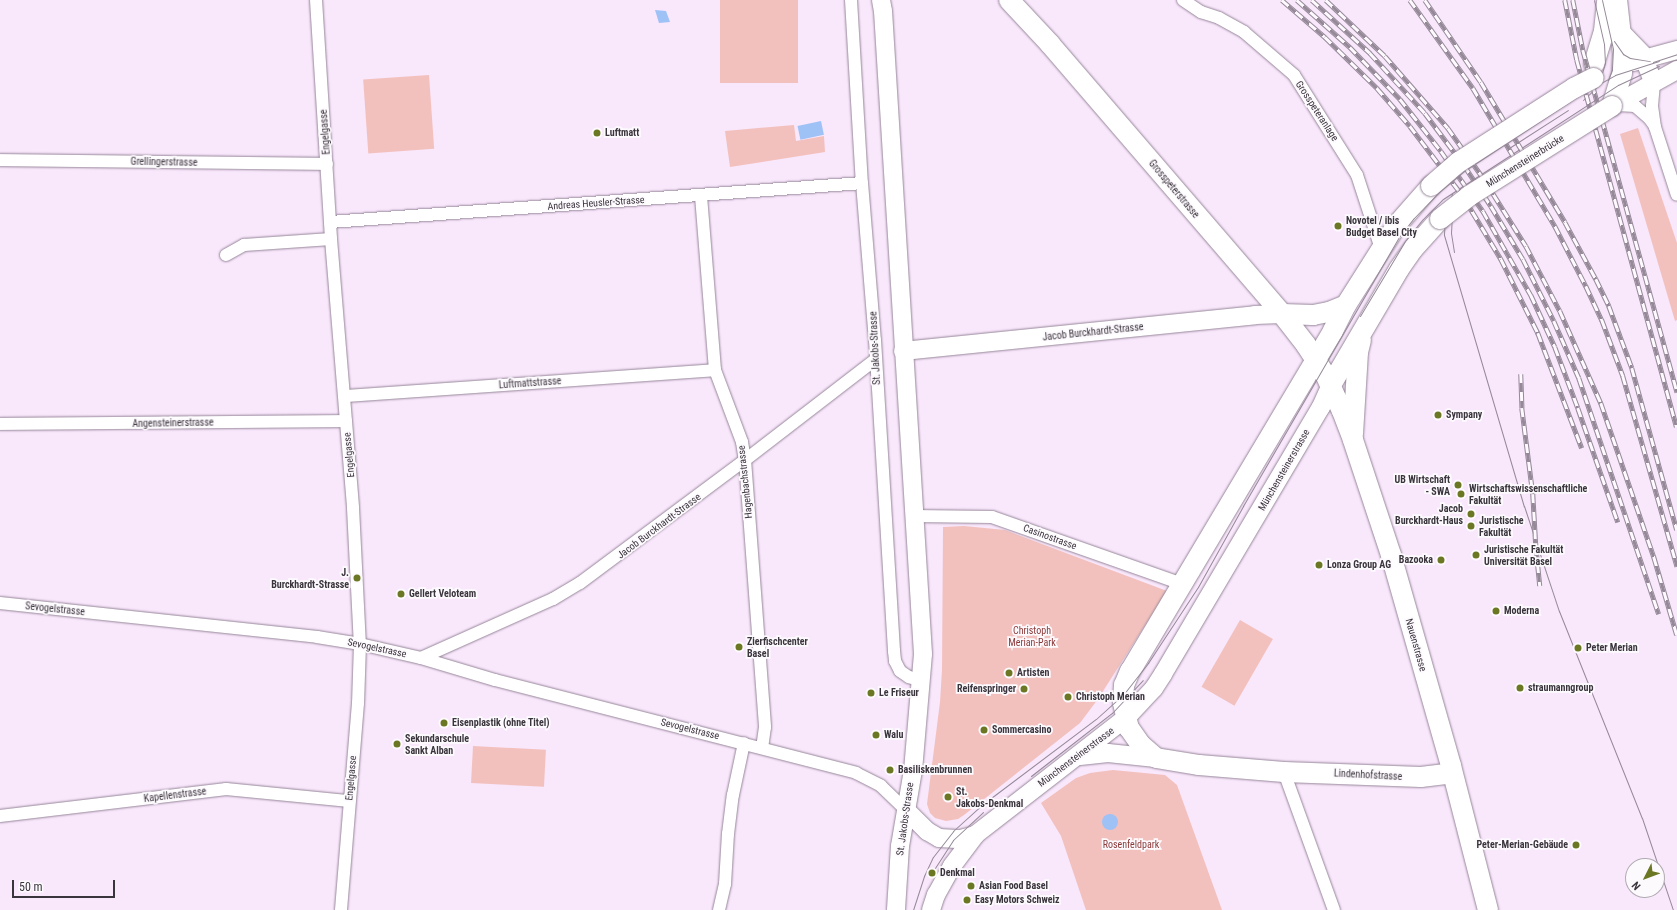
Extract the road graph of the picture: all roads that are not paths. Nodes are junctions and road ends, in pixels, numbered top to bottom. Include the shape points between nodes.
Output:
1 (316, 0) edge
2 (850, 0) edge
3 (1009, 0) edge
4 (1183, 0) edge
5 (1608, 0) edge
6 (1617, 0) edge
7 (883, 4) edge
8 (1621, 32) junction
9 (1677, 50) edge
10 (1644, 58) junction
11 (1623, 66) junction
12 (1677, 70) edge
13 (1594, 71) junction
14 (1654, 83) junction
15 (1612, 106) junction
16 (1655, 127) junction
17 (0, 160) edge
18 (327, 164) junction
19 (862, 183) junction
20 (1677, 195) edge
21 (701, 196) junction
22 (1440, 219) joint
23 (330, 222) junction
24 (331, 239) junction
25 (1381, 249) junction
26 (226, 255) dead end
27 (1346, 305) junction
28 (1282, 314) junction
29 (1370, 318) junction
30 (903, 351) junction
31 (1316, 359) junction
32 (875, 360) junction
33 (715, 370) junction
34 (1331, 385) junction
35 (345, 396) junction
36 (346, 421) junction
37 (0, 424) edge
38 (1353, 440) junction
39 (745, 460) junction
40 (914, 516) junction
41 (1182, 584) junction
42 (0, 603) edge
43 (360, 644) junction
44 (421, 658) junction
45 (921, 680) junction
46 (1126, 718) junction
47 (744, 743) junction
48 (762, 748) junction
49 (1078, 757) junction
50 (1156, 758) junction
51 (1284, 772) junction
52 (1452, 773) junction
53 (349, 801) junction
54 (906, 810) junction
55 (0, 816) edge
56 (975, 836) junction
57 (341, 910) edge
58 (719, 910) edge
59 (896, 910) edge
60 (931, 910) edge
61 (1334, 910) edge
62 (1488, 910) edge

1 - 18 street, Engelgasse
2 - 19 street, St. Jakobs-Strasse
3 - 28 main road, Grosspeterstrasse via 1050,44
4 - 25 street, Grosspeteranlage via 1244,32 1294,75 1357,175
5 - 13 main road via 1604,32
6 - 8 main road
7 - 30 main road, St. Jakobs-Strasse
8 - 10 main road
8 - 11 main road
9 - 10 main road
10 - 11 main road
10 - 14 main road
11 - 13 main road
11 - 15 main road
12 - 14 main road
13 - 25 main road, bridge via 1574,88 1459,162 1431,186 1404,215
14 - 15 main road
14 - 16 street via 1652,106
15 - 16 street via 1635,106
15 - 22 main road, Münchensteinerbrücke, bridge via 1469,196
16 - 20 street
17 - 18 street, Grellingerstrasse
18 - 23 street, Engelgasse
19 - 21 street, Andreas Heusler-Strasse
19 - 32 street, St. Jakobs-Strasse
21 - 23 street, Andreas Heusler-Strasse
21 - 33 street, Hagenbachstrasse
22 - 29 main road, Münchensteinerstrasse via 1405,260
23 - 24 street, Engelgasse
24 - 26 street via 244,245
24 - 35 street, Engelgasse
25 - 27 main road
27 - 28 main road via 1313,316
27 - 31 main road
28 - 30 main road, Jacob Burckhardt-Strasse
28 - 31 main road, Grosspeterstrasse
29 - 34 main road, Münchensteinerstrasse
29 - 38 main road via 1358,352
30 - 40 main road, St. Jakobs-Strasse
31 - 34 main road, Grosspeterstrasse
31 - 41 main road
32 - 39 street, Jacob Burckhardt-Strasse
32 - 45 street, St. Jakobs-Strasse via 895,660 900,671
33 - 35 street, Luftmattstrasse
33 - 39 street, Hagenbachstrasse via 742,442
34 - 38 main road, Nauenstrasse
34 - 46 main road, Münchensteinerstrasse via 1321,407 1163,674 1154,688
35 - 36 street, Engelgasse
36 - 37 street, Angensteinerstrasse
36 - 43 street, Engelgasse
38 - 52 main road, Nauenstrasse via 1391,555
39 - 44 street, Jacob Burckhardt-Strasse via 580,583 553,599
39 - 48 street, Hagenbachstrasse via 765,727
40 - 41 street, Casinostrasse via 992,517
40 - 45 main road, St. Jakobs-Strasse via 922,641
41 - 46 main road via 1130,671 1123,695
42 - 43 street, Sevogelstrasse
43 - 44 street, Sevogelstrasse
43 - 53 street, Engelgasse via 358,703
44 - 47 street, Sevogelstrasse via 495,680
45 - 54 main road, St. Jakobs-Strasse via 913,770
46 - 49 main road, Münchensteinerstrasse
46 - 50 main road via 1129,728 1140,744
47 - 48 street, Sevogelstrasse
47 - 58 street via 733,795 725,884
48 - 54 street, Sevogelstrasse via 856,773 881,786
49 - 50 main road, Lindenhofstrasse via 1098,753
49 - 56 main road, Münchensteinerstrasse
50 - 51 main road, Lindenhofstrasse
51 - 52 main road, Lindenhofstrasse via 1421,777
51 - 61 street
52 - 62 main road, Nauenstrasse
53 - 55 street, Kapellenstrasse via 226,789
53 - 57 street, Engelgasse
54 - 56 main road, Münchensteinerstrasse via 927,831 939,838 962,840
54 - 59 main road, St. Jakobs-Strasse via 900,846
56 - 60 main road via 952,866

